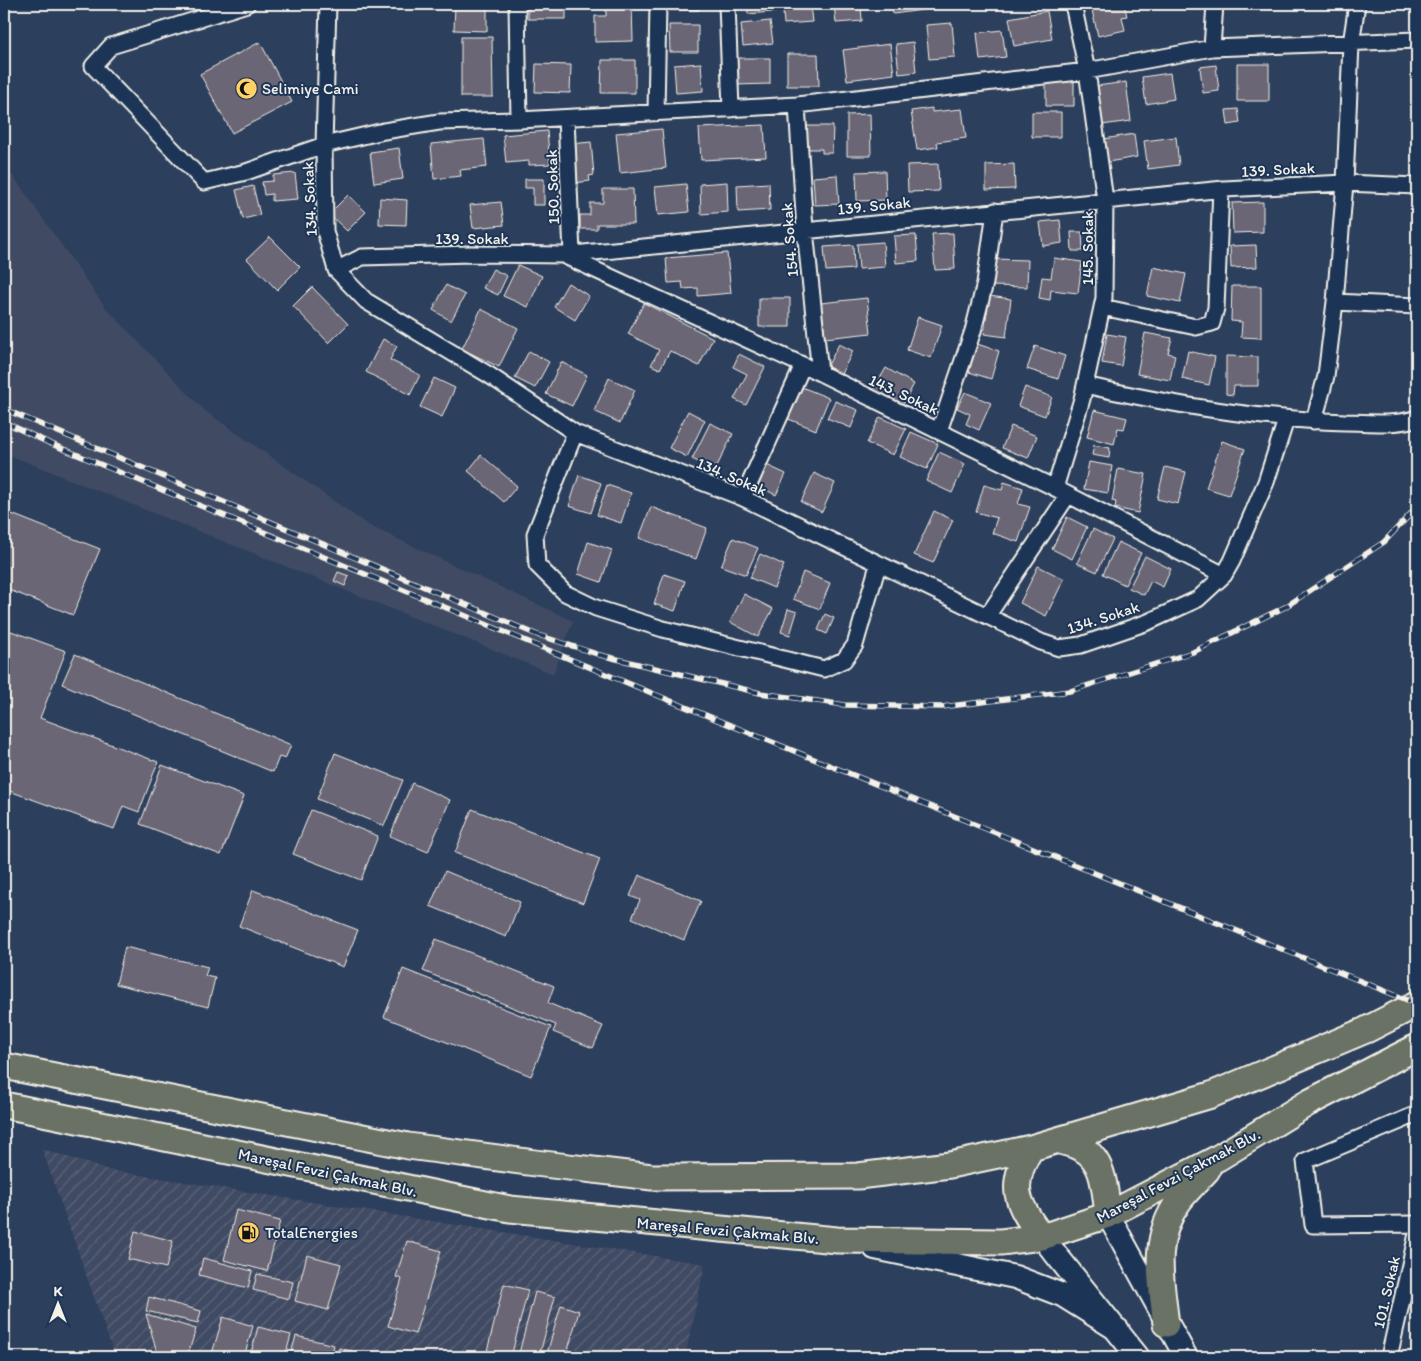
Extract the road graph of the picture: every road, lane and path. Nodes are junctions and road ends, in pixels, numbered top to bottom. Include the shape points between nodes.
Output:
1 (247, 4) edge
2 (328, 4) edge
3 (517, 4) edge
4 (658, 4) edge
5 (728, 4) edge
6 (1073, 4) edge
7 (1214, 4) edge
8 (1357, 4) edge
9 (1417, 40) edge
10 (1351, 44) junction
11 (1212, 48) junction
12 (1087, 71) junction
13 (797, 105) junction
14 (732, 109) junction
15 (656, 113) junction
16 (566, 118) junction
17 (519, 120) junction
18 (324, 145) junction
19 (1345, 183) junction
20 (1417, 186) edge
21 (1221, 189) junction
22 (1105, 200) junction
23 (995, 211) junction
24 (805, 230) junction
25 (568, 255) junction
26 (336, 270) junction
27 (1335, 302) junction
28 (1417, 306) edge
29 (1102, 307) junction
30 (803, 366) junction
31 (820, 372) junction
32 (1086, 385) junction
33 (1417, 418) edge
34 (1286, 420) junction
35 (1314, 421) junction
36 (939, 431) junction
37 (575, 432) junction
38 (1062, 492) junction
39 (743, 498) junction
40 (878, 565) junction
41 (1224, 575) junction
42 (988, 615) junction
43 (1417, 1004) edge
44 (1411, 1050) edge
45 (4, 1066) edge
46 (4, 1106) edge
47 (1417, 1114) edge
48 (1058, 1140) junction
49 (1031, 1148) junction
50 (1218, 1158) junction
51 (1108, 1216) junction
52 (1417, 1224) edge
53 (1417, 1234) edge
54 (1042, 1237) junction
55 (837, 1240) junction
56 (1166, 1324) junction
57 (1118, 1330) junction
58 (1138, 1357) edge
59 (1186, 1357) edge
60 (1389, 1357) edge

1 - 18 street via 111,46 93,66 204,182 246,172
2 - 18 street, 134. Sokak
3 - 17 street
4 - 15 street
5 - 14 street
6 - 12 street, 145. Sokak
7 - 11 street
8 - 10 street
9 - 10 street
10 - 11 street
10 - 19 street
11 - 12 street
12 - 13 street
12 - 22 street, 145. Sokak
13 - 14 street
13 - 24 street, 154. Sokak
14 - 15 street
15 - 16 street
16 - 17 street
16 - 25 street, 150. Sokak
17 - 18 street via 439,122
18 - 26 street, 134. Sokak via 325,230
19 - 20 street, 139. Sokak
19 - 21 street, 139. Sokak
19 - 27 street
21 - 22 street, 139. Sokak
21 - 29 street via 1216,308 1212,323 1196,327
22 - 23 street, 139. Sokak
22 - 29 street, 145. Sokak
23 - 24 street, 139. Sokak
23 - 36 street via 985,283 973,331
24 - 25 street, 139. Sokak
24 - 31 street, 154. Sokak
25 - 26 street, 139. Sokak via 362,257
25 - 30 street, 143. Sokak
26 - 37 street, 134. Sokak via 366,301 489,375
27 - 28 street
27 - 35 street via 1326,376
29 - 32 street, 145. Sokak
30 - 31 street, 143. Sokak
30 - 39 street
31 - 36 street, 143. Sokak
32 - 34 street via 1161,403
32 - 38 street, 145. Sokak
33 - 35 street via 1394,423
34 - 35 street
34 - 41 street, 134. Sokak via 1245,535
36 - 38 street, 143. Sokak
37 - 39 street, 134. Sokak
37 - 40 street via 535,534 537,565 565,593 596,608 662,629 824,669 844,660 855,645
38 - 41 street, 143. Sokak
38 - 42 street, 145. Sokak
39 - 40 street, 134. Sokak
40 - 42 street, 134. Sokak
41 - 42 street, 134. Sokak via 1198,599 1148,622 1069,648 1041,642
43 - 48 main road via 1366,1030 1211,1095
44 - 50 main road, Mareşal Fevzi Çakmak Blv. via 1308,1103
45 - 49 main road via 408,1146 652,1177 858,1176 950,1165
46 - 55 main road, Mareşal Fevzi Çakmak Blv. via 510,1209
47 - 52 street via 1305,1161 1313,1225
48 - 49 main road
48 - 51 main road via 1082,1148 1098,1162
49 - 54 main road via 1020,1166 1016,1183 1026,1217
50 - 51 main road, Mareşal Fevzi Çakmak Blv.
50 - 56 main road via 1178,1202 1160,1241 1159,1266
51 - 54 main road, Mareşal Fevzi Çakmak Blv.
51 - 56 main road
53 - 60 street, 101. Sokak
54 - 55 main road, Mareşal Fevzi Çakmak Blv. via 1000,1242
54 - 57 main road
55 - 57 main road via 1015,1277 1062,1295
56 - 59 main road
57 - 58 main road

